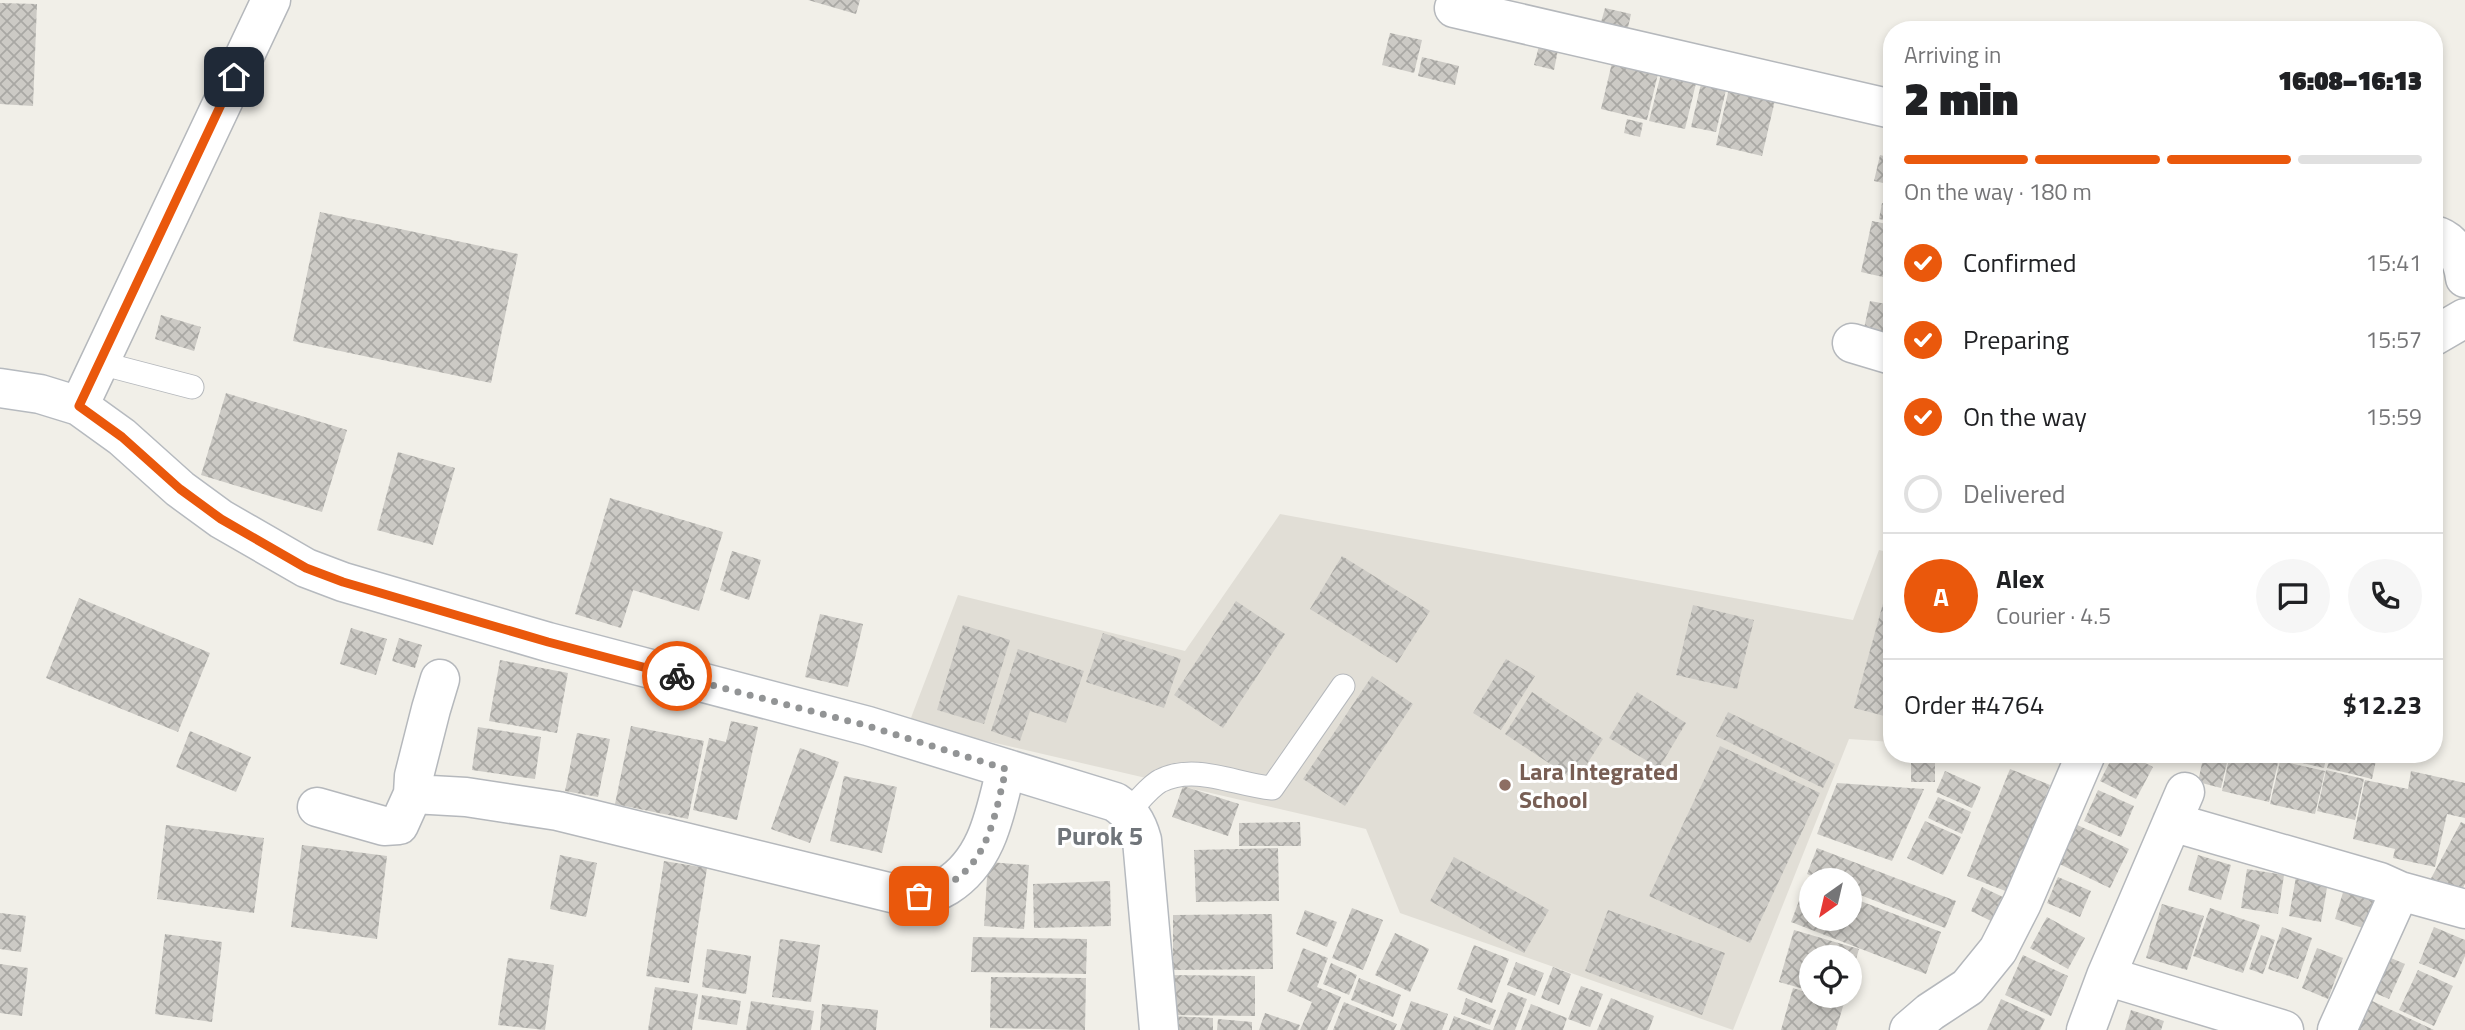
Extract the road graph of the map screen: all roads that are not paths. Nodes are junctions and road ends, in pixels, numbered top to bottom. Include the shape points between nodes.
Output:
1 (271, 0) edge
2 (1454, 8) dead end
3 (1883, 107) edge
4 (2443, 237) edge
5 (2465, 278) edge
6 (2465, 318) edge
7 (2443, 331) edge
8 (1852, 343) dead end
9 (1883, 352) edge
10 (100, 363) junction
11 (192, 387) dead end
12 (0, 388) edge
13 (79, 406) junction
14 (440, 679) dead end
15 (1343, 686) dead end
16 (2082, 763) edge
17 (1006, 769) junction
18 (413, 794) junction
19 (317, 807) dead end
20 (1129, 811) junction
21 (2400, 891) junction
22 (2465, 909) edge
23 (2106, 976) junction
24 (1159, 1030) edge
25 (1909, 1030) edge
26 (2086, 1030) edge
27 (2284, 1030) edge
28 (2337, 1030) edge

1 - 10 street
2 - 3 street
4 - 5 street via 2456,251
6 - 7 street
8 - 9 street
10 - 11 lane
10 - 13 street
12 - 13 street
13 - 17 street via 221,519 306,568 548,642 868,726
14 - 18 street
15 - 20 lane via 1272,788 1184,772 1159,782
16 - 25 street via 1998,950 1968,987
17 - 18 street via 992,825 973,864 940,891 919,896 558,811
17 - 20 street via 1115,802
18 - 19 street via 399,825 384,826
20 - 24 street via 1142,840
21 - 22 street
21 - 23 street via 2178,807
21 - 28 street
23 - 26 street
23 - 27 street

